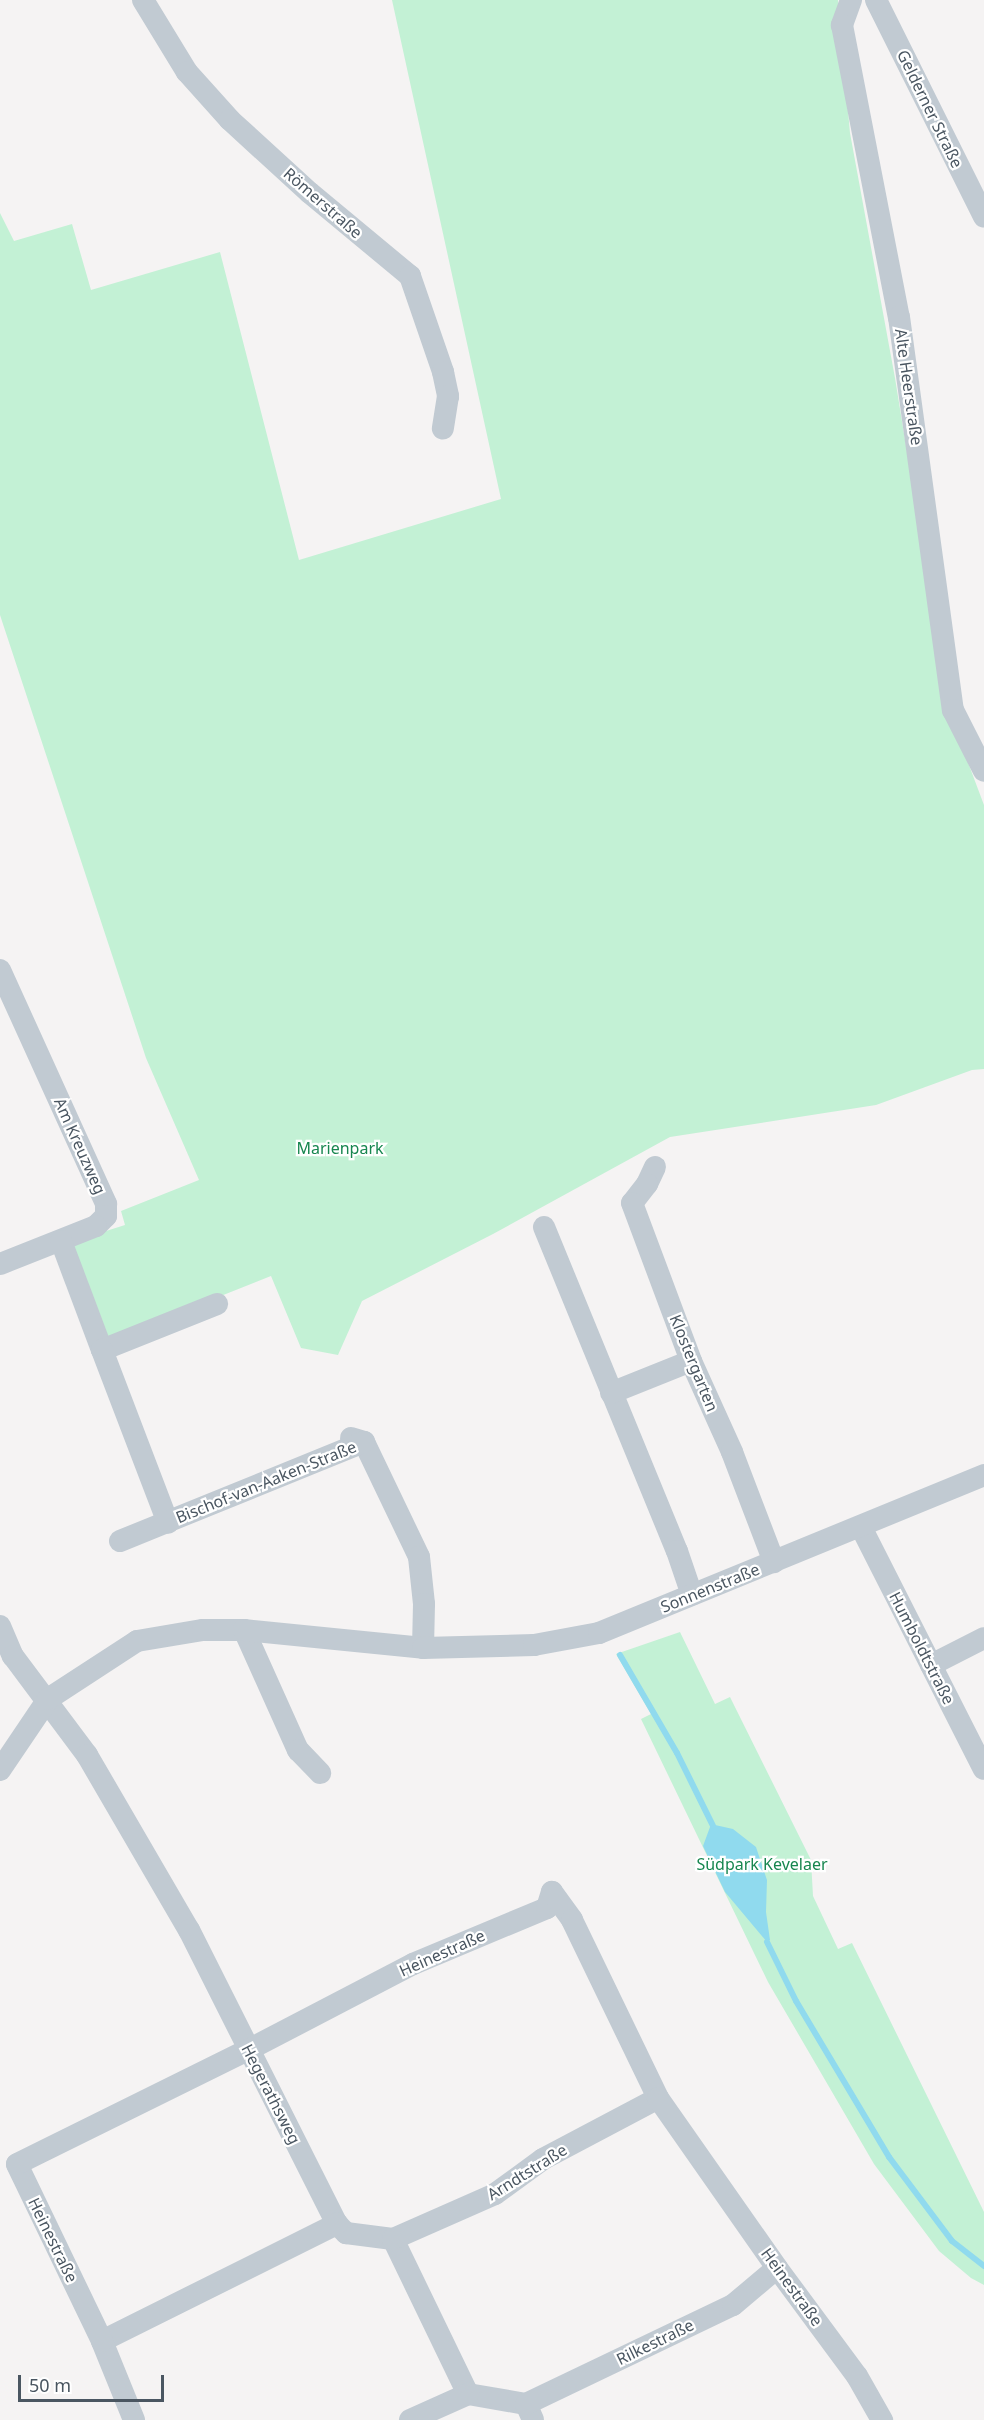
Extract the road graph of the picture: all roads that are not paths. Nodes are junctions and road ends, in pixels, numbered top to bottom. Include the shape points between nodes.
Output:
1 (143, 0) edge
2 (850, 0) edge
3 (876, 0) edge
4 (984, 218) edge
5 (443, 429) dead end
6 (984, 771) edge
7 (0, 970) edge
8 (655, 1167) dead end
9 (544, 1227) dead end
10 (61, 1241) junction
11 (0, 1264) edge
12 (218, 1304) dead end
13 (102, 1350) junction
14 (691, 1361) junction
15 (611, 1393) junction
16 (984, 1475) edge
17 (168, 1523) junction
18 (861, 1527) junction
19 (120, 1541) dead end
20 (774, 1562) junction
21 (692, 1595) junction
22 (0, 1626) edge
23 (244, 1630) junction
24 (984, 1638) edge
25 (423, 1648) junction
26 (931, 1665) junction
27 (48, 1698) junction
28 (984, 1769) edge
29 (0, 1770) edge
30 (320, 1773) dead end
31 (249, 2050) junction
32 (658, 2098) junction
33 (337, 2224) junction
34 (393, 2239) junction
35 (777, 2268) junction
36 (102, 2341) junction
37 (468, 2394) junction
38 (529, 2412) edge
39 (134, 2420) edge
40 (410, 2420) edge
41 (882, 2420) edge

1 - 5 street, Römerstraße via 188,72 230,120 410,276 443,372 448,396
2 - 6 street, Alte Heerstraße via 842,25 899,317 952,710
3 - 4 street, Gelderner Straße
7 - 10 street, Am Kreuzweg via 106,1204 106,1216 96,1226
8 - 14 street, Klostergarten via 632,1203
9 - 15 street
10 - 11 street, Am Kreuzweg
10 - 13 street, Bischof-van-Aaken-Straße
12 - 13 street
13 - 17 street, Bischof-van-Aaken-Straße
14 - 15 street
14 - 20 street, Klostergarten via 732,1452
15 - 21 street
16 - 18 street, Sonnenstraße
17 - 19 street, Bischof-van-Aaken-Straße
17 - 25 street, Bischof-van-Aaken-Straße via 355,1439 419,1557
18 - 20 street, Sonnenstraße
18 - 26 street, Humboldtstraße
20 - 21 street, Sonnenstraße
21 - 25 street, Sonnenstraße via 599,1633 534,1645
22 - 27 street, Hegerathsweg via 13,1656
23 - 25 street, Sonnenstraße
23 - 27 street, Sonnenstraße via 203,1630 137,1641
23 - 30 street via 298,1750
24 - 26 street
26 - 28 street, Humboldtstraße
27 - 29 street, Sonnenstraße
27 - 31 street, Hegerathsweg via 87,1755 189,1930
31 - 32 street, Heinestraße via 413,1964 547,1908 552,1892 572,1920
31 - 33 street, Hegerathsweg
31 - 36 street, Heinestraße via 17,2164
32 - 34 street, Arndtstraße via 543,2159 495,2194
32 - 35 street, Heinestraße
33 - 34 street via 346,2233
33 - 36 street
34 - 37 street
35 - 38 street, Rilkestraße via 733,2305
35 - 41 street, Heinestraße via 857,2376
36 - 39 street, Heinestraße
37 - 38 street
37 - 40 street

